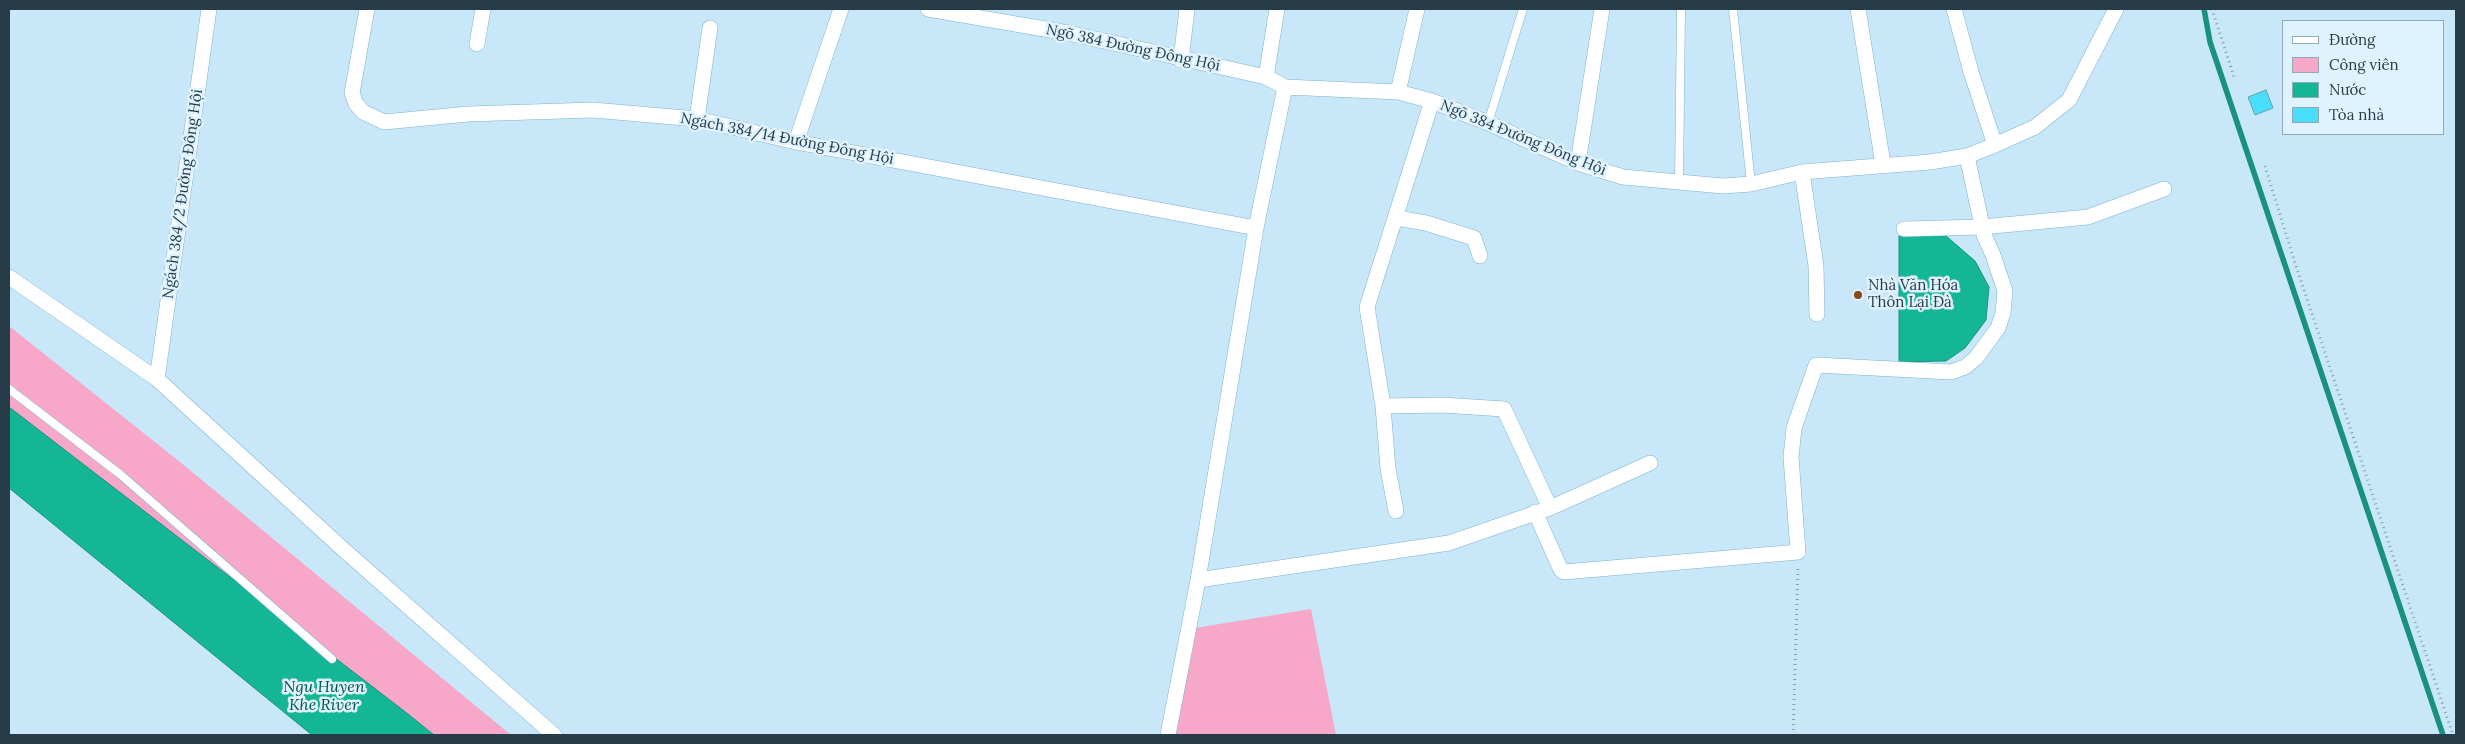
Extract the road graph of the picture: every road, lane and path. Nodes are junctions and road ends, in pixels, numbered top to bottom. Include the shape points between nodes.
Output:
1 (209, 9) edge
2 (367, 9) edge
3 (483, 9) edge
4 (841, 9) edge
5 (928, 9) edge
6 (1187, 9) edge
7 (1277, 9) edge
8 (1417, 9) edge
9 (1523, 9) edge
10 (1602, 9) edge
11 (1681, 9) edge
12 (1733, 9) edge
13 (1858, 9) edge
14 (1954, 9) edge
15 (2116, 9) edge
16 (2212, 9) edge
17 (710, 28) dead end
18 (477, 44) dead end
19 (1181, 60) junction
20 (1266, 77) junction
21 (2234, 77) dead end
22 (1285, 87) junction
23 (1398, 92) junction
24 (1432, 101) junction
25 (697, 119) junction
26 (1488, 123) junction
27 (796, 142) junction
28 (1994, 145) junction
29 (1967, 156) junction
30 (1578, 163) junction
31 (1883, 164) junction
32 (2266, 166) dead end
33 (1802, 172) junction
34 (1680, 183) junction
35 (1751, 184) junction
36 (2164, 189) dead end
37 (1397, 218) junction
38 (1982, 227) junction
39 (1256, 228) junction
40 (1904, 229) dead end
41 (1480, 256) dead end
42 (9, 277) edge
43 (1817, 314) dead end
44 (157, 379) junction
45 (9, 389) edge
46 (1383, 406) junction
47 (1650, 463) dead end
48 (1550, 508) junction
49 (1396, 511) dead end
50 (1535, 512) junction
51 (1798, 552) junction
52 (1198, 580) junction
53 (332, 659) dead end
54 (554, 735) edge
55 (1168, 735) edge
56 (1793, 735) edge
57 (2453, 735) edge

1 - 44 street, Ngách 384/2 Đường Đông Hội
2 - 25 street, Ngách 384/14 Đường Đông Hội via 352,93 363,112 384,122 468,114 593,110
3 - 18 street
4 - 27 street
5 - 19 street, Ngõ 384 Đường Đông Hội via 1068,33
6 - 19 street
7 - 20 street
8 - 23 street
9 - 26 lane
10 - 30 street
11 - 34 lane
12 - 35 lane
13 - 31 street
14 - 28 street
15 - 28 street, Ngõ 384 Đường Đông Hội via 2069,100 2035,127
16 - 21 path
17 - 25 street
19 - 20 street, Ngõ 384 Đường Đông Hội
20 - 22 street, Ngõ 384 Đường Đông Hội
22 - 23 street, Ngõ 384 Đường Đông Hội
22 - 39 street
23 - 24 street, Ngõ 384 Đường Đông Hội
24 - 26 street, Ngõ 384 Đường Đông Hội
24 - 37 street
25 - 27 street, Ngách 384/14 Đường Đông Hội
26 - 30 street, Ngõ 384 Đường Đông Hội
27 - 39 street, Ngách 384/14 Đường Đông Hội
28 - 29 street, Ngõ 384 Đường Đông Hội
29 - 31 street, Ngõ 384 Đường Đông Hội
29 - 38 street
30 - 34 street, Ngõ 384 Đường Đông Hội via 1623,177
31 - 33 street, Ngõ 384 Đường Đông Hội
32 - 57 path via 2295,263
33 - 35 street, Ngõ 384 Đường Đông Hội
33 - 43 street via 1816,266
34 - 35 street, Ngõ 384 Đường Đông Hội
36 - 38 street via 2088,218
37 - 41 street via 1474,238
37 - 46 street via 1367,307
38 - 40 street
38 - 51 street via 2005,290 1998,328 1976,358 1965,367 1937,372 1816,365 1794,428 1791,457
39 - 52 street
42 - 44 street
44 - 54 street
45 - 53 lane via 121,474
46 - 48 street via 1504,409
46 - 49 street via 1388,469
47 - 48 street
48 - 50 street
50 - 51 street via 1564,572
50 - 52 street via 1449,543
51 - 56 path
52 - 55 street

